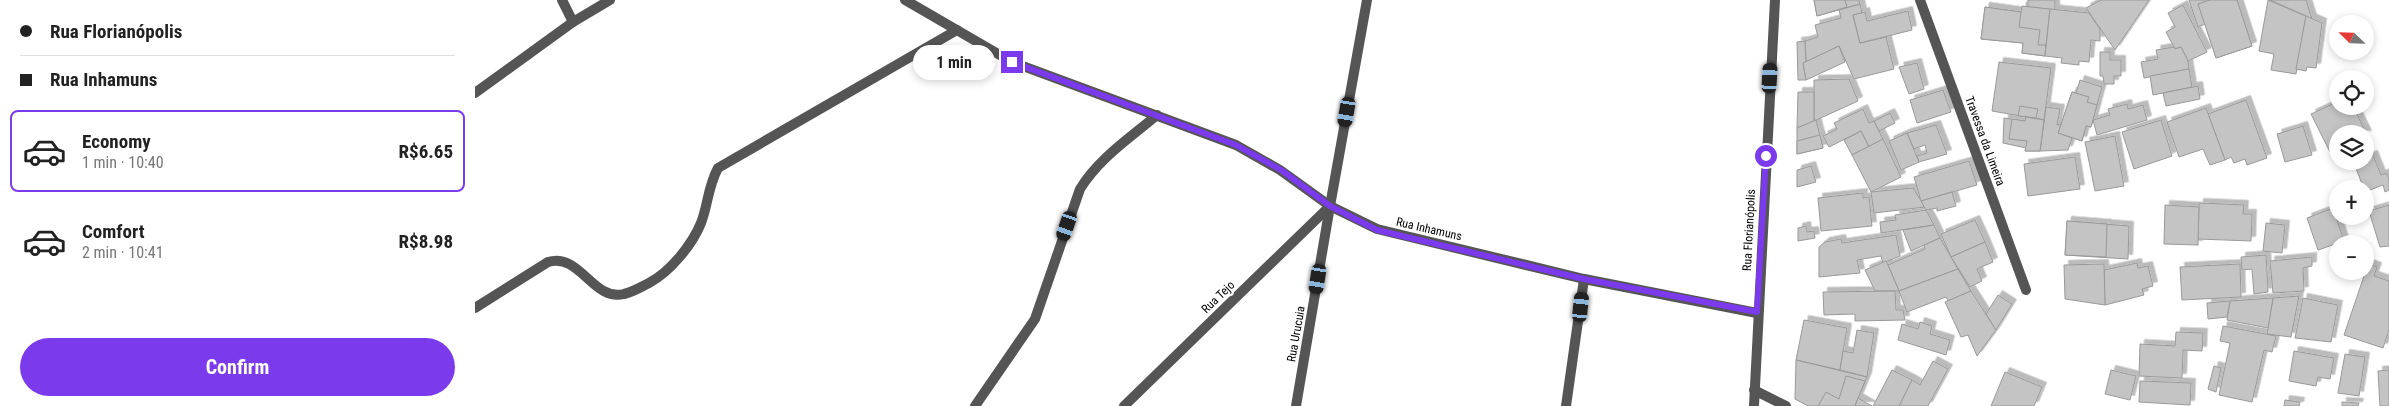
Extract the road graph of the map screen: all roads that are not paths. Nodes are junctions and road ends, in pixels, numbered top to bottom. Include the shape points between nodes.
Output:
1 (562, 0) edge
2 (610, 0) edge
3 (905, 0) edge
4 (1367, 0) edge
5 (1775, 0) edge
6 (1919, 0) edge
7 (573, 22) junction
8 (957, 30) junction
9 (475, 93) edge
10 (1157, 116) junction
11 (1330, 206) junction
12 (1584, 279) junction
13 (2026, 290) dead end
14 (475, 308) edge
15 (1757, 312) junction
16 (1754, 390) junction
17 (975, 406) edge
18 (1124, 406) edge
19 (1296, 406) edge
20 (1566, 406) edge
21 (1754, 406) edge
22 (1786, 406) edge

1 - 7 street
2 - 7 street
3 - 8 street, Rua Inhamuns
4 - 11 street, Rua Urucuia
5 - 15 street, Rua Florianópolis
6 - 13 street, Travessa da Limeira
7 - 9 street
8 - 10 street, Rua Inhamuns via 1012,62
8 - 14 street via 718,168 711,180 701,224 683,252 658,278 623,295 611,294 570,263 555,259
10 - 11 street, Rua Inhamuns via 1236,145 1281,170
10 - 17 street via 1090,173 1080,189 1035,319
11 - 12 street, Rua Inhamuns via 1377,230
11 - 18 street, Rua Tejo
11 - 19 street, Rua Urucuia
12 - 15 street, Rua Inhamuns
12 - 20 street
15 - 16 street, Rua Florianópolis
16 - 21 street, Rua Florianópolis
16 - 22 street

